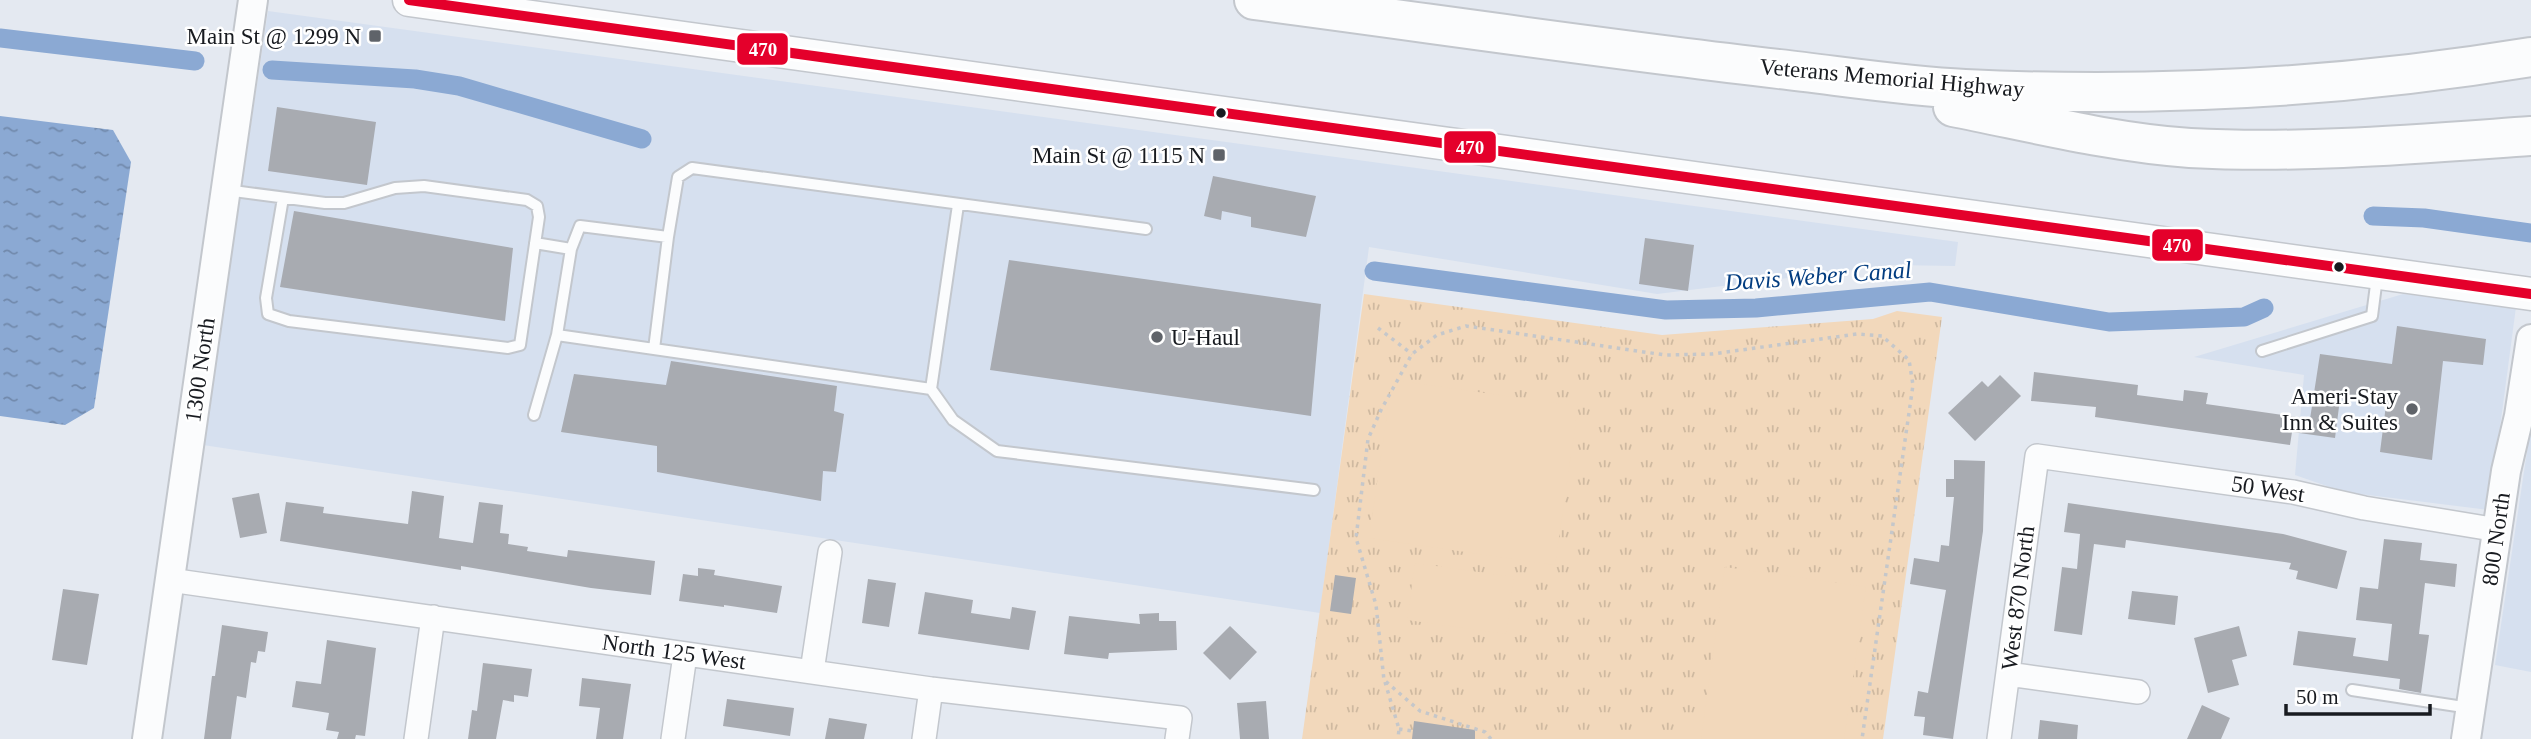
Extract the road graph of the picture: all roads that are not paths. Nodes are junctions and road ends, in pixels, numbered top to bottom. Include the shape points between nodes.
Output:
1 (253, 0) edge
2 (409, 0) edge
3 (1254, 0) edge
4 (2531, 57) edge
5 (1717, 62) junction
6 (2531, 136) edge
7 (226, 190) junction
8 (283, 198) junction
9 (958, 205) junction
10 (1146, 229) dead end
11 (668, 237) junction
12 (535, 243) junction
13 (571, 249) junction
14 (2378, 272) junction
15 (2531, 294) edge
16 (557, 335) junction
17 (2531, 339) edge
18 (654, 349) junction
19 (2263, 351) dead end
20 (931, 388) junction
21 (534, 415) dead end
22 (2037, 456) joint
23 (1314, 490) dead end
24 (2498, 530) junction
25 (830, 552) dead end
26 (170, 580) junction
27 (433, 617) junction
28 (685, 655) junction
29 (812, 671) junction
30 (2008, 674) junction
31 (931, 689) junction
32 (2352, 690) dead end
33 (2138, 692) dead end
34 (2471, 708) junction
35 (1178, 729) edge
36 (147, 739) edge
37 (416, 739) edge
38 (673, 739) edge
39 (924, 739) edge
40 (1999, 739) edge
41 (2466, 739) edge

1 - 7 street, 1300 North
2 - 14 main road
3 - 5 highway, Veterans Memorial Highway
4 - 5 highway, Veterans Memorial Highway via 2439,72 2244,90 2093,93 1962,89
5 - 6 highway via 2187,148 2394,146
7 - 8 lane
7 - 26 street, 1300 North
8 - 12 lane via 344,203 395,188 424,186 527,200 537,206
8 - 12 lane via 266,298 268,314 289,321 509,348 520,345
9 - 10 lane
9 - 11 lane via 692,168 678,177
9 - 20 lane
11 - 13 lane via 580,226
11 - 18 lane
12 - 13 lane
13 - 16 lane
14 - 15 main road
14 - 19 lane via 2372,316
16 - 18 lane
16 - 21 lane
17 - 24 street, 800 North
18 - 20 lane
20 - 23 lane via 953,420 997,451
22 - 24 street, 50 West via 2293,492
22 - 30 street, West 870 North
24 - 34 street, 800 North
25 - 29 street
26 - 27 street, North 125 West
26 - 36 street, 1300 North
27 - 28 street, North 125 West
27 - 37 street
28 - 29 street, North 125 West
28 - 38 street
29 - 31 street, North 125 West
30 - 33 street
30 - 40 street, West 870 North
31 - 35 street, North 125 West
31 - 39 street
32 - 34 lane
34 - 41 street, 800 North

